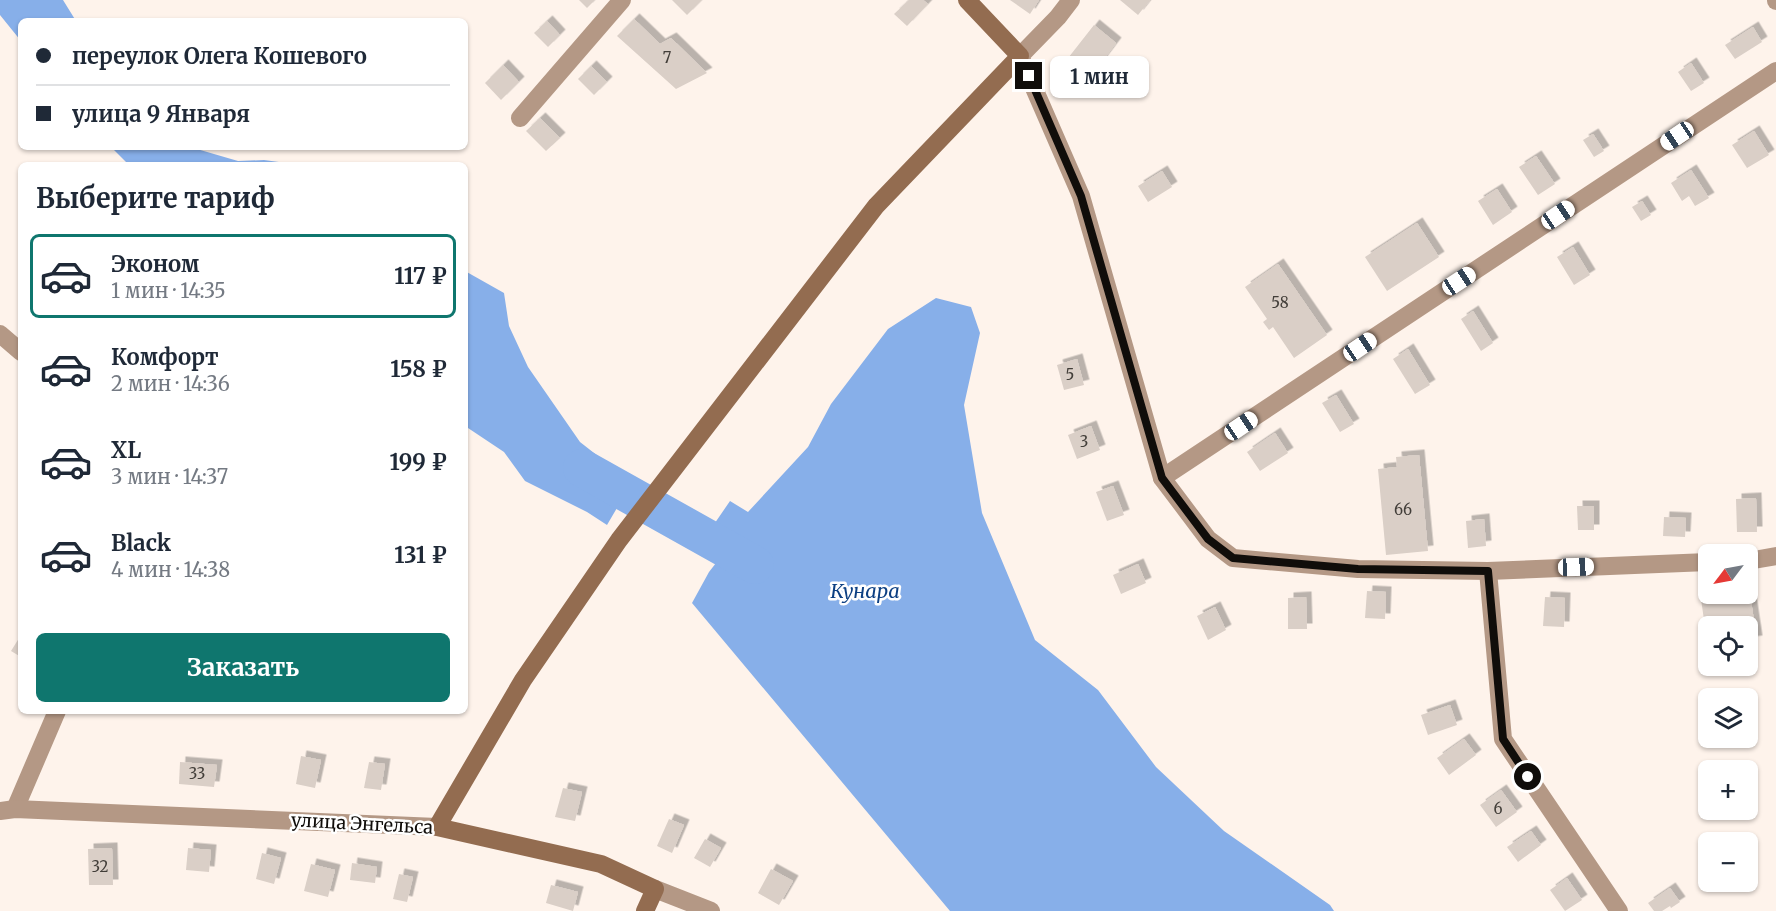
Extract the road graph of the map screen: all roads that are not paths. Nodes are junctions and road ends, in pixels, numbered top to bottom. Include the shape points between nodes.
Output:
1 (622, 0) edge
2 (967, 0) edge
3 (1071, 0) edge
4 (1020, 56) junction
5 (1776, 71) edge
6 (520, 118) dead end
7 (0, 334) edge
8 (18, 349) edge
9 (1162, 478) junction
10 (1776, 556) edge
11 (1758, 559) edge
12 (1698, 562) edge
13 (1488, 571) junction
14 (56, 714) edge
15 (8, 810) edge
16 (437, 827) junction
17 (656, 889) junction
18 (645, 911) edge
19 (711, 911) edge
20 (1619, 911) edge

1 - 6 street
2 - 4 street
3 - 4 street
4 - 9 street via 1081,196
4 - 16 street via 876,206 619,540 523,680
5 - 9 street
7 - 8 street
9 - 13 street via 1208,539 1233,558 1358,569
10 - 11 street
12 - 13 street
13 - 20 street via 1503,739
14 - 15 street
15 - 16 street, улица Энгельса
16 - 17 street, улица Энгельса via 601,864
17 - 18 street
17 - 19 street, улица Энгельса

